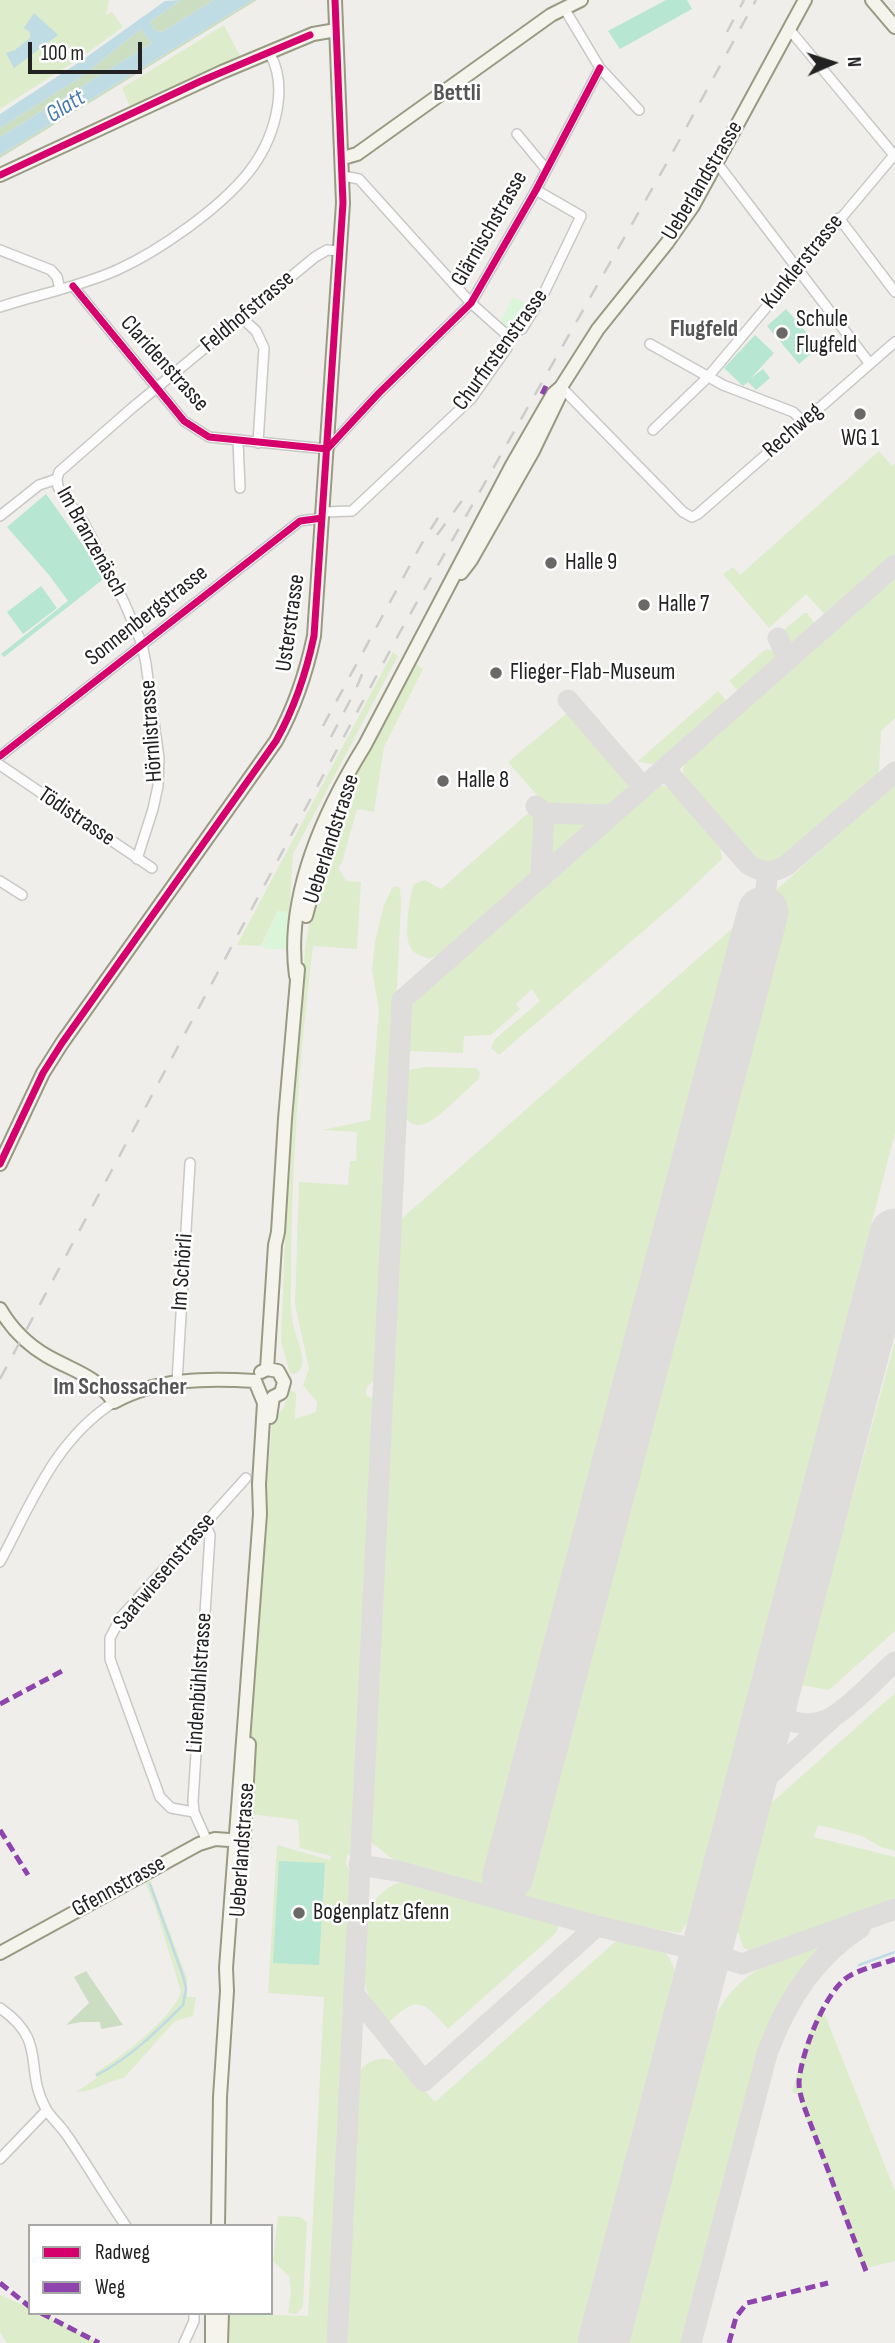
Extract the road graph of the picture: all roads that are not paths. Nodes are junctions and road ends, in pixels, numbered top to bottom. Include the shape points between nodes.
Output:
1 (335, 0) edge
2 (581, 0) edge
3 (805, 0) edge
4 (872, 0) edge
5 (564, 8) junction
6 (895, 27) edge
7 (789, 29) junction
8 (336, 30) junction
9 (270, 54) junction
10 (600, 68) junction
11 (639, 110) dead end
12 (517, 134) dead end
13 (894, 154) edge
14 (343, 158) junction
15 (717, 163) junction
16 (546, 169) junction
17 (0, 175) edge
18 (343, 176) junction
19 (536, 190) junction
20 (839, 218) junction
21 (0, 250) edge
22 (340, 251) junction
23 (798, 269) junction
24 (73, 286) junction
25 (60, 289) junction
26 (895, 292) edge
27 (471, 303) junction
28 (0, 307) edge
29 (242, 318) junction
30 (508, 336) junction
31 (895, 342) edge
32 (650, 344) dead end
33 (870, 364) junction
34 (707, 378) junction
35 (561, 387) junction
36 (156, 389) junction
37 (583, 410) junction
38 (552, 413) junction
39 (804, 422) junction
40 (653, 430) dead end
41 (237, 441) junction
42 (258, 443) junction
43 (327, 449) junction
44 (57, 479) junction
45 (240, 488) dead end
46 (323, 515) junction
47 (0, 516) edge
48 (446, 592) junction
49 (142, 644) junction
50 (0, 756) edge
51 (0, 765) edge
52 (137, 859) junction
53 (152, 868) dead end
54 (0, 881) edge
55 (22, 895) dead end
56 (190, 1163) dead end
57 (0, 1164) edge
58 (0, 1309) edge
59 (272, 1370) junction
60 (255, 1381) junction
61 (177, 1382) junction
62 (268, 1396) junction
63 (114, 1402) junction
64 (246, 1478) dead end
65 (205, 1524) junction
66 (0, 1562) edge
67 (194, 1812) junction
68 (207, 1841) junction
69 (240, 1841) junction
70 (0, 1953) edge
71 (0, 2008) edge
72 (47, 2110) junction
73 (0, 2159) edge
74 (125, 2224) edge
75 (217, 2224) edge
76 (194, 2315) edge
77 (212, 2315) edge
78 (222, 2315) edge
79 (184, 2343) edge
80 (212, 2343) edge
81 (221, 2343) edge

1 - 8 main road, Usterstrasse
2 - 5 main road
3 - 7 main road, Ueberlandstrasse
4 - 6 main road
5 - 10 street
5 - 14 main road via 357,154
7 - 13 street
7 - 15 main road, Ueberlandstrasse
8 - 9 main road via 313,34
8 - 14 main road, Usterstrasse
9 - 17 main road
9 - 24 street via 278,78 276,111 261,155 248,173 169,240 132,263
10 - 11 street
10 - 16 street, Glärnischstrasse
12 - 16 street
13 - 20 street, Kunklerstrasse
14 - 18 main road, Usterstrasse
15 - 23 street
15 - 35 main road, Ueberlandstrasse via 681,225 597,328
16 - 19 street, Glärnischstrasse
18 - 22 main road, Usterstrasse
18 - 27 street via 359,179
19 - 27 street, Glärnischstrasse
19 - 30 street, Churfirstenstrasse via 581,216 544,293 522,329
20 - 23 street, Kunklerstrasse
20 - 26 street
21 - 25 street via 51,270
22 - 29 street, Feldhofstrasse via 327,250 315,257
22 - 43 main road, Usterstrasse
23 - 33 street
23 - 34 street, Kunklerstrasse
24 - 25 street
24 - 36 street, Claridenstrasse
25 - 28 street
27 - 30 street
27 - 43 street, Glärnischstrasse
29 - 36 street, Feldhofstrasse
29 - 42 street via 256,331 264,348
30 - 46 street, Churfirstenstrasse via 508,348 471,399 352,511
31 - 33 street, Rechweg
32 - 34 street
33 - 39 street, Rechweg
34 - 39 street via 793,412
34 - 40 street, Kunklerstrasse
35 - 37 street
35 - 38 main road, Ueberlandstrasse
35 - 48 main road, Ueberlandstrasse via 512,465
36 - 41 street, Claridenstrasse via 184,421 209,437
36 - 44 street, Feldhofstrasse via 59,472
37 - 38 street via 569,405
37 - 39 street, Rechweg via 690,517
38 - 48 main road, Ueberlandstrasse via 471,560
41 - 42 street, Claridenstrasse
41 - 45 street
42 - 43 street, Claridenstrasse
43 - 46 main road, Usterstrasse
44 - 47 street, Feldhofstrasse via 39,485
44 - 49 street, Im Branzenäsch via 108,568
46 - 49 street, Sonnenbergstrasse via 300,521
46 - 57 main road, Usterstrasse via 314,636 306,676 292,711 236,801 62,1043
48 - 59 main road, Ueberlandstrasse via 365,745 338,808 309,900 296,976
49 - 50 street, Sonnenbergstrasse
49 - 52 street, Hörnlistrasse via 158,769 153,809
51 - 52 street, Tödistrasse
52 - 53 street, Tödistrasse
54 - 55 street
56 - 61 street, Im Schörli
58 - 63 main road via 30,1344 92,1378
59 - 60 main road via 260,1373
59 - 62 main road, Ueberlandstrasse via 283,1377 284,1385 281,1393
60 - 61 main road
60 - 62 main road
61 - 63 main road via 141,1389
62 - 69 main road, Ueberlandstrasse via 266,1484 260,1514
63 - 66 street via 66,1444
64 - 65 street, Saatwiesenstrasse
65 - 67 street, Lindenbühlstrasse via 210,1535
65 - 67 street, Saatwiesenstrasse via 121,1617 109,1644 114,1673 160,1797 171,1808
67 - 68 street, Lindenbühlstrasse
68 - 69 main road, Gfennstrasse
68 - 70 main road, Gfennstrasse
69 - 75 main road, Ueberlandstrasse via 220,2097
71 - 72 street via 28,2036
72 - 73 street
72 - 74 street
76 - 79 street
77 - 80 main road
78 - 81 main road

